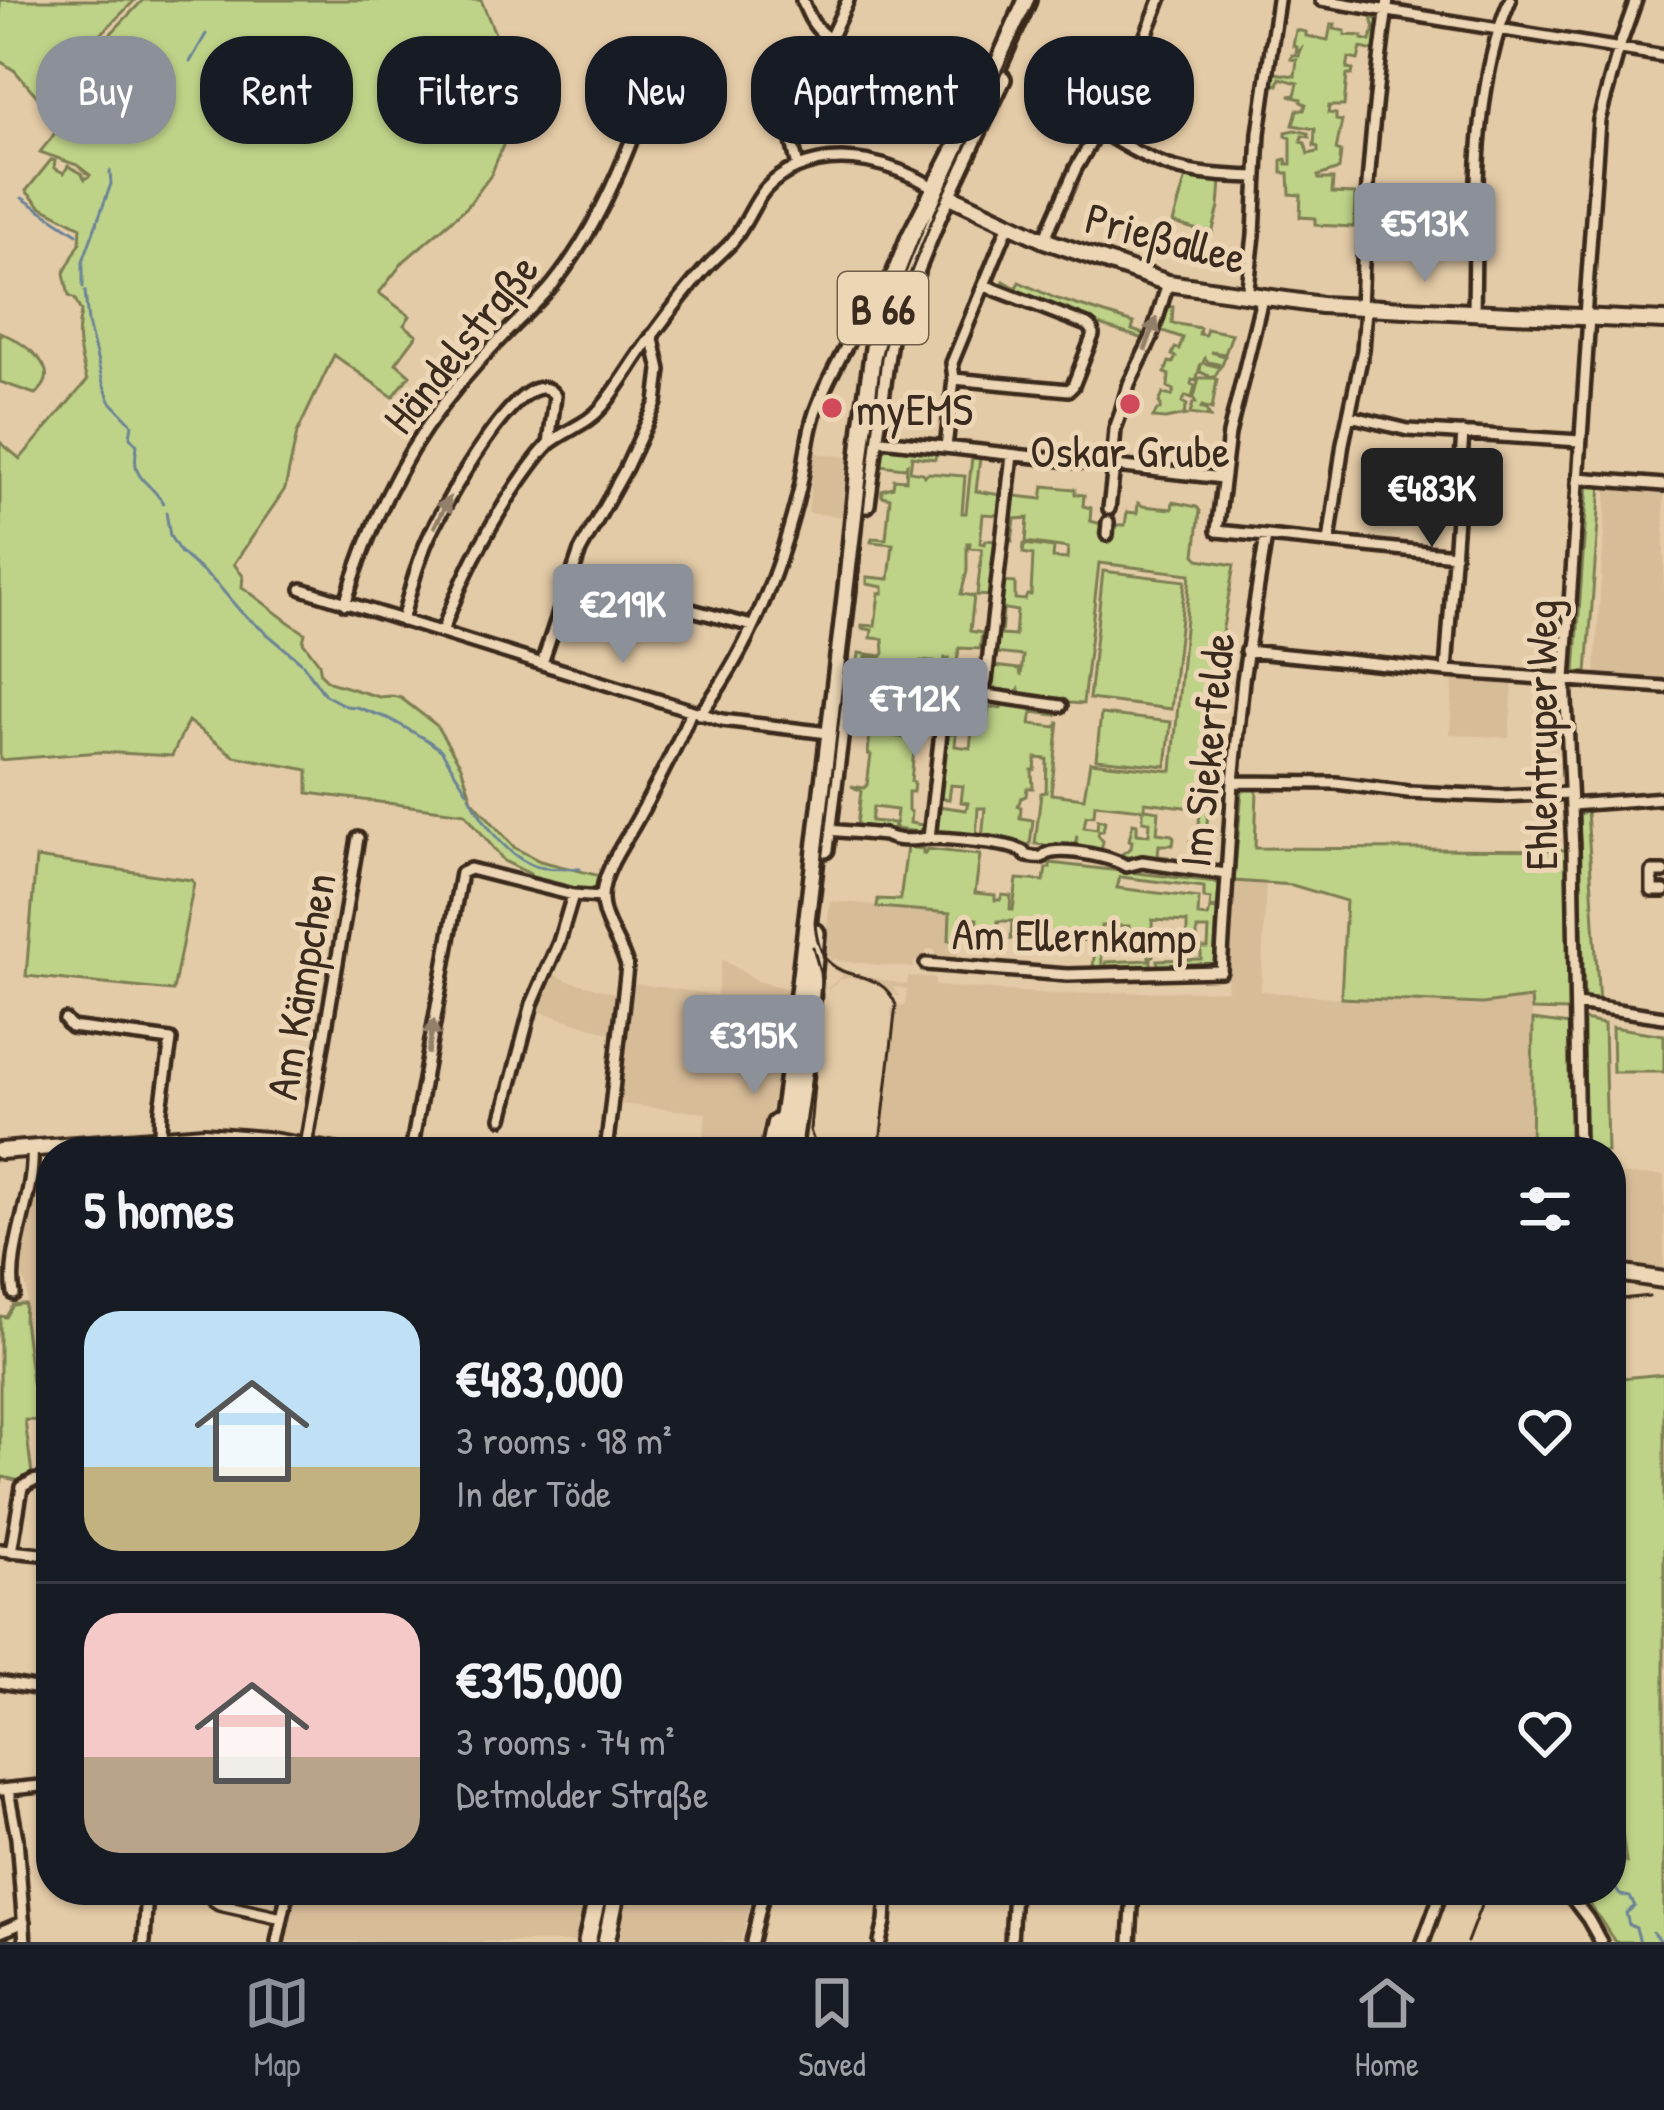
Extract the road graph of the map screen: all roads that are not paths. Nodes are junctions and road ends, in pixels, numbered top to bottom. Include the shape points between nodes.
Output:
1 (802, 0) edge
2 (848, 0) edge
3 (1027, 0) edge
4 (1038, 0) edge
5 (1160, 0) edge
6 (1278, 0) edge
7 (1322, 0) edge
8 (1510, 0) edge
9 (1636, 0) edge
10 (1387, 5) edge
11 (1498, 28) junction
12 (825, 36) edge
13 (831, 36) edge
14 (1146, 36) edge
15 (1618, 48) junction
16 (1664, 56) edge
17 (626, 144) edge
18 (793, 144) edge
19 (1091, 144) edge
20 (1121, 144) edge
21 (798, 167) junction
22 (1256, 177) junction
23 (942, 191) junction
24 (1009, 224) junction
25 (1044, 240) junction
26 (1168, 283) junction
27 (984, 285) junction
28 (1254, 297) junction
29 (1363, 308) junction
30 (1474, 312) junction
31 (1587, 317) junction
32 (1664, 322) edge
33 (854, 332) dead end
34 (652, 335) junction
35 (954, 379) junction
36 (1350, 416) junction
37 (1463, 433) junction
38 (867, 438) junction
39 (1580, 441) junction
40 (549, 444) junction
41 (946, 447) junction
42 (1012, 454) junction
43 (1113, 466) junction
44 (1223, 478) junction
45 (1578, 478) junction
46 (1664, 484) edge
47 (1109, 509) dead end
48 (1263, 536) junction
49 (1329, 542) junction
50 (1455, 555) junction
51 (571, 578) junction
52 (302, 589) dead end
53 (345, 604) junction
54 (401, 621) junction
55 (752, 626) junction
56 (442, 632) junction
57 (1246, 651) junction
58 (542, 663) junction
59 (1446, 670) junction
60 (846, 675) junction
61 (1565, 679) junction
62 (1664, 687) edge
63 (946, 688) junction
64 (982, 690) junction
65 (1061, 706) dead end
66 (696, 712) junction
67 (834, 734) junction
68 (1233, 782) junction
69 (1664, 798) edge
70 (1570, 799) junction
71 (827, 830) junction
72 (358, 838) dead end
73 (929, 838) junction
74 (1664, 872) edge
75 (1226, 874) junction
76 (1664, 891) edge
77 (573, 896) junction
78 (602, 898) junction
79 (926, 964) dead end
80 (1221, 971) joint
81 (1577, 1004) junction
82 (1664, 1017) edge
83 (65, 1020) dead end
84 (502, 1118) dead end
85 (204, 1135) joint
86 (160, 1136) junction
87 (151, 1137) edge
88 (223, 1137) edge
89 (308, 1137) edge
90 (414, 1137) edge
91 (608, 1137) edge
92 (776, 1137) edge
93 (795, 1137) edge
94 (1578, 1137) edge
95 (32, 1150) junction
96 (36, 1150) edge
97 (0, 1151) edge
98 (1626, 1274) edge
99 (1664, 1280) edge
100 (14, 1294) dead end
101 (36, 1480) edge
102 (5, 1551) edge
103 (36, 1554) edge
104 (0, 1682) edge
105 (36, 1688) edge
106 (36, 1787) edge
107 (4, 1790) edge
108 (146, 1905) edge
109 (224, 1905) edge
110 (285, 1905) edge
111 (596, 1905) edge
112 (615, 1905) edge
113 (761, 1905) edge
114 (886, 1905) edge
115 (1013, 1905) edge
116 (1132, 1905) edge
117 (1437, 1905) edge
118 (1577, 1905) edge
119 (282, 1918) junction
120 (24, 1922) junction
121 (0, 1932) edge
122 (610, 1937) edge
123 (26, 1942) edge
124 (144, 1942) edge
125 (277, 1942) edge
126 (587, 1942) edge
127 (752, 1942) edge
128 (880, 1942) edge
129 (1011, 1942) edge
130 (1130, 1942) edge
131 (1423, 1942) edge
132 (1601, 1942) edge

1 - 12 street
2 - 13 street
3 - 23 main road, B 66
4 - 23 main road, B 66
5 - 14 street
6 - 22 street
7 - 10 street
8 - 11 street
9 - 15 street, Ehlentruper Weg
10 - 11 street
10 - 29 street via 1367,166
11 - 15 street
11 - 30 street via 1477,176
15 - 16 street
15 - 31 street, Ehlentruper Weg via 1599,120
17 - 53 street, Händelstraße via 579,249 464,377 403,465
18 - 21 street
19 - 25 street
20 - 22 street via 1170,168
21 - 23 street via 859,159
21 - 34 street via 758,196 734,239
22 - 28 street
23 - 24 street, Prießallee
23 - 38 main road, B 66 via 888,338
24 - 25 street, Prießallee
24 - 27 street
25 - 26 street, Prießallee
26 - 28 street, Prießallee
43 -> 26 street via 1120,412
27 - 35 street via 952,363
27 - 35 street via 1090,327 1093,335 1069,390
28 - 29 street, Prießallee
28 - 44 street
29 - 30 street, Prießallee
29 - 36 street
30 - 31 street, Prießallee
31 - 32 street, Prießallee
31 - 39 street, Ehlentruper Weg
33 - 55 street via 815,413 799,493
34 - 40 street via 600,410
34 - 51 street via 656,403
35 - 41 street
36 - 37 street
36 - 49 street
37 - 39 street
37 - 50 street
38 - 41 street
38 - 60 main road, B 66
38 - 67 main road, B 66
39 - 45 street, Ehlentruper Weg
54 -> 40 street via 458,480 500,422 530,390 546,386 555,396
40 - 56 street via 487,531
41 - 42 street
42 - 43 street
42 - 64 street
43 - 44 street
43 - 47 street
44 - 48 street via 1217,531
45 - 46 street
45 - 61 street, Ehlentruper Weg
48 - 49 street
48 - 57 street, Im Siekerfelde
49 - 50 street
50 - 59 street
51 - 55 street
51 - 58 street
52 - 53 street
53 - 54 street
54 - 56 street
55 - 66 street via 725,681
56 - 58 street
57 - 59 street
57 - 68 street, Im Siekerfelde
58 - 66 street
59 - 61 street
60 - 63 street
60 - 67 main road, B 66
61 - 62 street
61 - 70 street, Ehlentruper Weg
63 - 64 street
63 - 73 street
64 - 65 street
66 - 67 street
66 - 78 street
67 - 71 main road, B 66
67 - 92 main road, B 66
68 - 70 street
68 - 75 street, Im Siekerfelde
69 - 70 street
70 - 81 street, Ehlentruper Weg
71 - 73 street
71 - 93 main road, B 66
72 - 89 street, Am Kämpchen
73 - 75 street
74 - 76 street via 1652,872 1652,891
75 - 80 street, Im Siekerfelde
77 - 78 street
77 - 84 street via 532,1004
90 -> 77 street via 461,873
78 - 91 street via 627,966
79 - 80 street, Am Ellernkamp via 1067,976
81 - 82 street
81 - 94 street, Ehlentruper Weg
83 - 86 street via 169,1037
85 - 86 street
85 - 88 street
86 - 87 street
95 - 96 street
95 - 97 street
95 - 100 street
98 - 99 street
101 - 102 street via 22,1487
102 - 103 street
104 - 105 street
106 - 107 street
107 - 120 street
108 - 124 street
109 - 119 street
110 - 119 street
111 - 126 main road
112 - 122 main road
113 - 127 street
114 - 128 street
115 - 129 street
116 - 130 street
117 - 131 street
118 - 132 street
119 - 125 street
120 - 121 street
120 - 123 street

